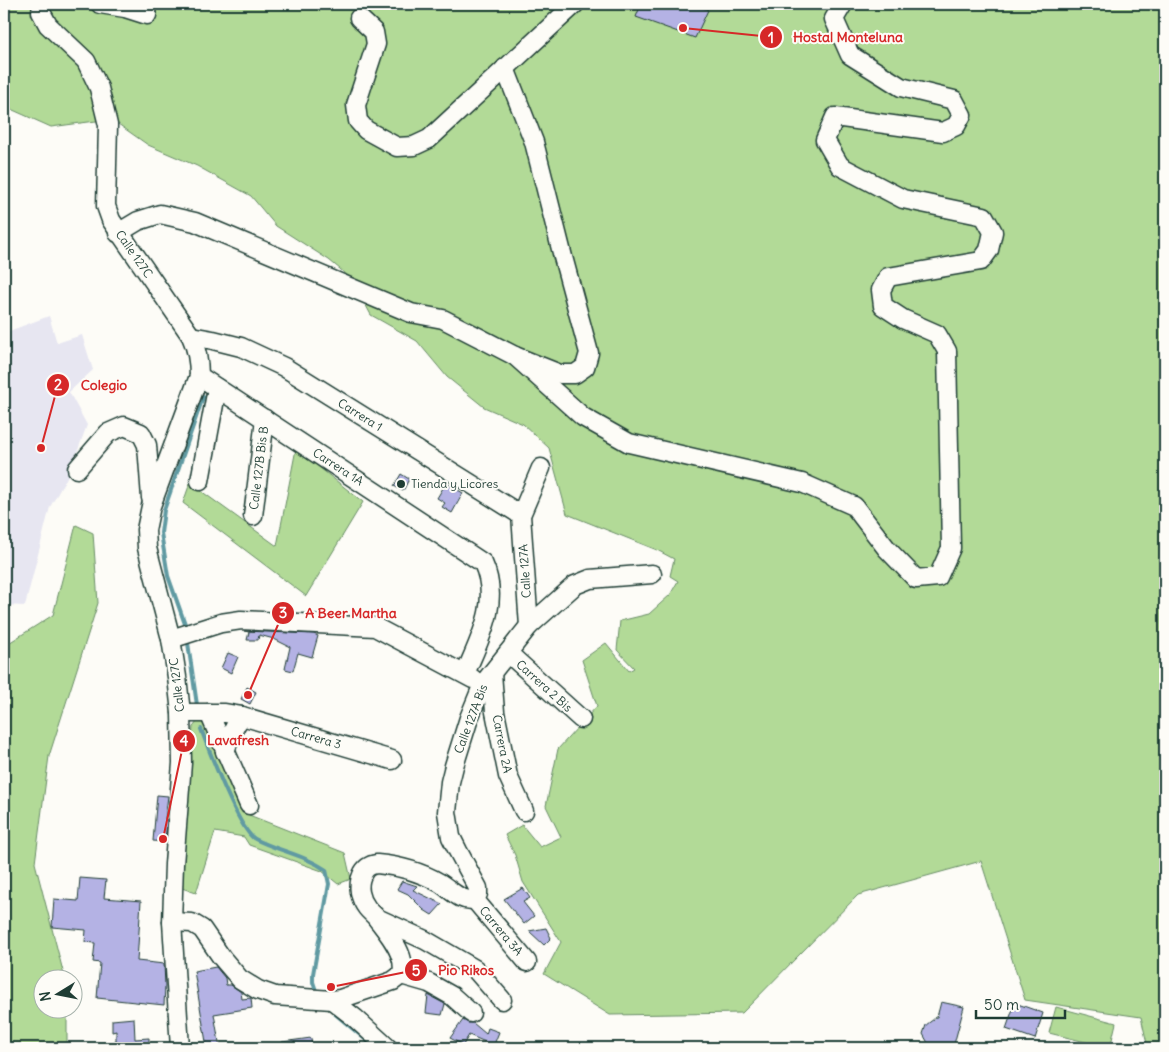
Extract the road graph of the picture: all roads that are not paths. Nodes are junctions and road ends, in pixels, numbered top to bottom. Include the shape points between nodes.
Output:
1 (42, 4) edge
2 (100, 4) edge
3 (575, 4) edge
4 (843, 4) edge
5 (147, 14) dead end
6 (359, 18) dead end
7 (505, 68) junction
8 (118, 233) junction
9 (191, 336) junction
10 (515, 356) junction
11 (199, 376) junction
12 (217, 388) junction
13 (265, 419) junction
14 (541, 468) dead end
15 (77, 469) dead end
16 (200, 481) dead end
17 (151, 506) junction
18 (521, 515) junction
19 (253, 516) dead end
20 (652, 574) dead end
21 (529, 626) junction
22 (171, 639) junction
23 (508, 653) junction
24 (465, 674) junction
25 (487, 678) junction
26 (181, 713) junction
27 (209, 713) junction
28 (242, 716) junction
29 (581, 719) dead end
30 (225, 752) junction
31 (392, 760) dead end
32 (249, 805) dead end
33 (524, 811) dead end
34 (474, 899) junction
35 (376, 918) junction
36 (172, 922) junction
37 (526, 962) dead end
38 (401, 975) junction
39 (332, 1000) junction
40 (502, 1000) dead end
41 (471, 1013) dead end
42 (180, 1048) edge
43 (388, 1048) edge

1 - 8 street, Calle 127C via 41,12 48,25 86,61 99,88 108,125 106,206
2 - 5 street
3 - 7 street
4 - 10 street via 834,19 850,55 900,88 954,100 962,115 956,126 944,132 835,118 825,140 840,166 903,199 984,216 993,232 989,250 981,261 888,277 881,290 883,306 937,334 947,351 951,548 938,577 916,579 887,549 854,506 802,482 630,443 583,417
6 - 7 street via 374,32 376,44 356,105 358,120 366,130 397,147 414,146 429,139
7 - 10 street via 534,142 589,353 585,367 575,374 560,374
8 - 9 street, Calle 127C
8 - 10 street via 138,221 160,214 196,222 411,313 443,319
9 - 11 street, Calle 127C via 197,349
9 - 18 street, Carrera 1 via 241,348 284,367
11 - 12 street, Carrera 1A
11 - 17 street, Calle 127C
12 - 13 street, Carrera 1A
12 - 16 street
13 - 19 street, Calle 127B Bis B
13 - 24 street, Carrera 1A via 483,563 490,604 486,624
14 - 18 street
15 - 17 street, Calle 127C via 108,433 124,426 141,434 147,444
17 - 22 street, Calle 127C via 146,530 147,548
18 - 21 street, Calle 127A
20 - 21 street, Calle 127A Bis via 590,579 575,585
21 - 23 street, Calle 127A Bis
22 - 24 street via 241,620 375,627
22 - 26 street, Calle 127C
23 - 25 street, Calle 127A Bis
23 - 29 street, Carrera 2 Bis
24 - 25 street
25 - 33 street, Carrera 2A via 508,776
25 - 34 street, Calle 127A Bis via 469,718 454,766 447,812 451,837 478,888
26 - 27 street, Carrera 3
26 - 36 street, Calle 127C via 182,763
27 - 28 street, Carrera 3
27 - 30 street
28 - 30 street via 231,733
28 - 31 street, Carrera 3
30 - 32 street
34 - 35 street, Carrera 3A via 458,896 417,872 371,864 360,881 360,893 367,909
34 - 37 street, Carrera 3A
35 - 38 street via 401,955
35 - 40 street via 425,940 475,969
36 - 39 street via 192,923 202,929 240,979 258,990 275,996
36 - 42 street, Calle 127C
38 - 39 street via 393,981
38 - 41 street via 429,983 452,996
39 - 43 street

